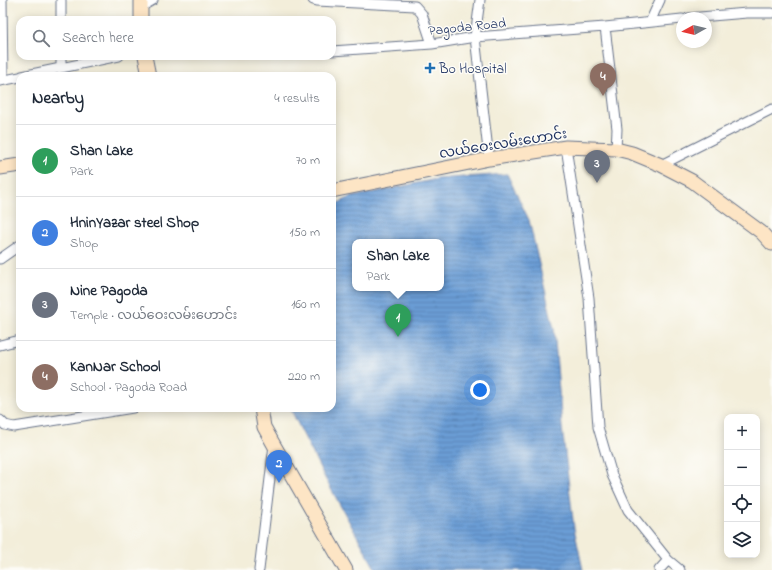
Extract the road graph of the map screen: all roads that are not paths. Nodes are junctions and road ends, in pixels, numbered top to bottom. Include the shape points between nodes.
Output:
1 (2, 0) edge
2 (61, 0) edge
3 (153, 0) edge
4 (313, 0) edge
5 (480, 0) edge
6 (660, 0) edge
7 (386, 2) edge
8 (141, 9) edge
9 (772, 13) edge
10 (61, 16) edge
11 (712, 16) edge
12 (676, 20) edge
13 (650, 22) junction
14 (605, 27) junction
15 (475, 37) junction
16 (432, 44) junction
17 (336, 51) edge
18 (61, 60) edge
19 (100, 60) edge
20 (146, 60) edge
21 (61, 68) junction
22 (41, 72) edge
23 (148, 72) edge
24 (16, 77) edge
25 (1, 81) edge
26 (772, 109) edge
27 (566, 147) junction
28 (616, 149) junction
29 (489, 159) junction
30 (660, 165) junction
31 (16, 166) edge
32 (0, 168) edge
33 (336, 190) edge
34 (772, 244) edge
35 (16, 248) edge
36 (0, 259) edge
37 (16, 341) edge
38 (0, 345) edge
39 (107, 412) edge
40 (262, 412) edge
41 (0, 420) edge
42 (274, 445) junction
43 (668, 560) junction
44 (259, 570) edge
45 (346, 570) edge
46 (659, 570) edge
47 (680, 570) edge

1 - 25 street
2 - 10 street
3 - 8 street
4 - 7 street
5 - 15 street
6 - 13 street
7 - 16 street via 416,6 422,14
9 - 11 street
12 - 13 street, Pagoda Road
13 - 14 street, Pagoda Road
14 - 15 street, Pagoda Road
14 - 28 street via 617,129
15 - 16 street, Pagoda Road
15 - 29 street
16 - 17 street, Pagoda Road
18 - 21 street
19 - 21 street
20 - 23 street
21 - 22 street
24 - 25 street
26 - 30 street
27 - 28 street, လယ်ဝေးလမ်းဟောင်း
27 - 29 street, လယ်ဝေးလမ်းဟောင်း
27 - 43 street via 589,298 598,427 612,475 628,510
28 - 30 street, လယ်ဝေးလမ်းဟောင်း
29 - 33 street, လယ်ဝေးလမ်းဟောင်း
30 - 34 street, လယ်ဝေးလမ်းဟောင်း via 692,181 762,232
31 - 32 street
35 - 36 street
37 - 38 street
39 - 41 street via 14,426 5,426
40 - 42 street via 264,426
42 - 44 street
42 - 45 street
43 - 46 street
43 - 47 street

